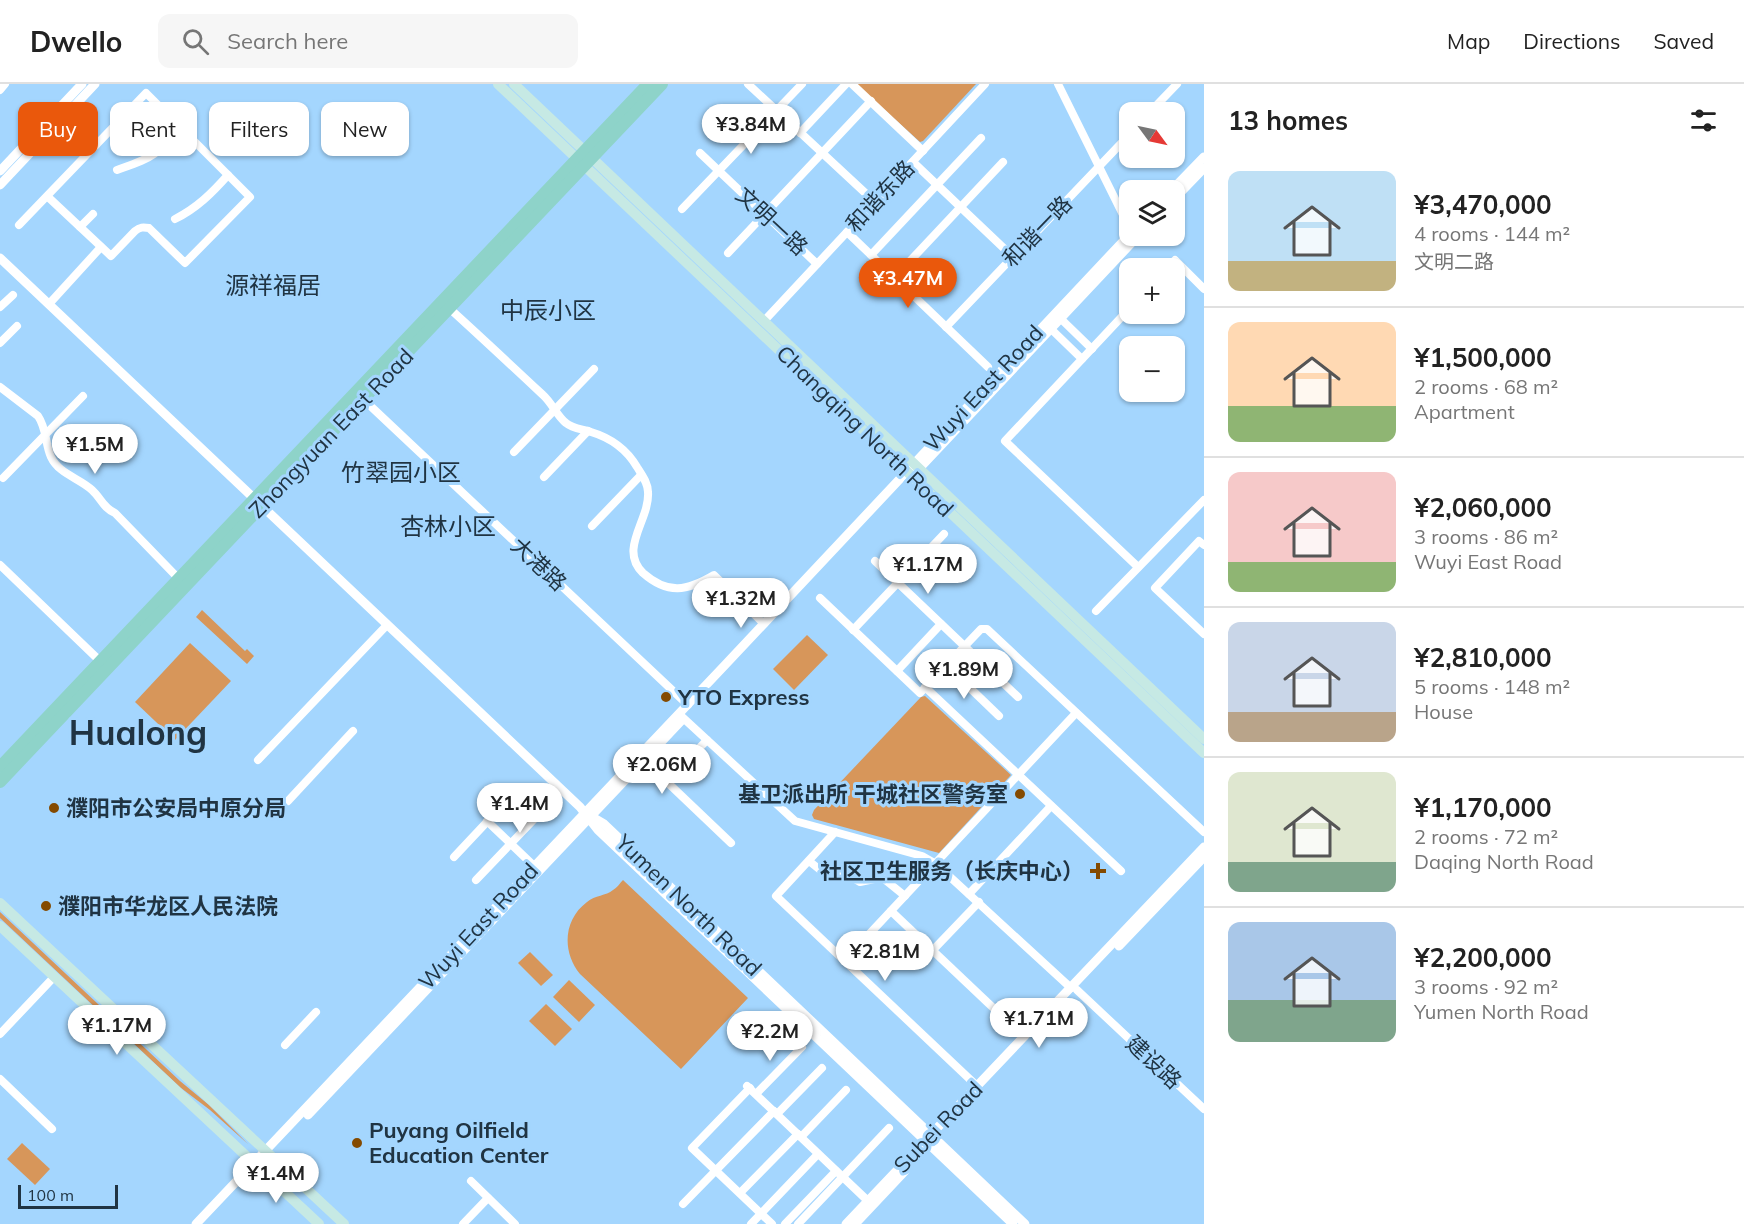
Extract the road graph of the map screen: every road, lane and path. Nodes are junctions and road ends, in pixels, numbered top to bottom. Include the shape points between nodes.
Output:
1 (5, 84) edge
2 (81, 84) edge
3 (95, 84) edge
4 (498, 84) edge
5 (514, 84) edge
6 (648, 84) edge
7 (662, 84) edge
8 (748, 84) edge
9 (802, 84) edge
10 (846, 84) edge
11 (852, 84) edge
12 (985, 84) edge
13 (1058, 84) edge
14 (1177, 84) edge
15 (0, 90) edge
16 (871, 101) junction
17 (79, 102) edge
18 (137, 102) edge
19 (155, 102) edge
20 (1160, 102) edge
21 (777, 110) junction
22 (110, 130) edge
23 (800, 133) junction
24 (981, 138) dead end
25 (98, 143) edge
26 (197, 144) edge
27 (1119, 145) edge
28 (923, 151) junction
29 (700, 153) dead end
30 (822, 153) junction
31 (27, 156) edge
32 (85, 156) edge
33 (154, 156) edge
34 (1204, 157) edge
35 (585, 158) junction
36 (913, 162) junction
37 (1003, 162) dead end
38 (1099, 166) junction
39 (1204, 168) edge
40 (117, 170) dead end
41 (0, 171) edge
42 (719, 171) junction
43 (228, 175) junction
44 (1182, 180) edge
45 (0, 184) edge
46 (937, 185) junction
47 (1185, 187) edge
48 (47, 196) junction
49 (875, 202) junction
50 (960, 207) junction
51 (1119, 207) edge
52 (682, 209) dead end
53 (93, 214) dead end
54 (765, 214) junction
55 (175, 219) dead end
56 (19, 225) dead end
57 (80, 227) junction
58 (847, 232) junction
59 (1124, 246) edge
60 (1124, 246) edge
61 (101, 247) junction
62 (728, 253) dead end
63 (871, 255) junction
64 (1012, 257) junction
65 (0, 258) edge
66 (817, 264) junction
67 (1185, 270) edge
68 (894, 278) junction
69 (1204, 289) edge
70 (13, 295) dead end
71 (49, 304) junction
72 (0, 307) edge
73 (449, 308) junction
74 (1060, 318) junction
75 (1119, 320) edge
76 (764, 321) junction
77 (17, 326) dead end
78 (946, 327) junction
79 (1050, 328) junction
80 (0, 343) edge
81 (1092, 348) junction
82 (1082, 359) junction
83 (988, 368) dead end
84 (594, 369) dead end
85 (0, 387) edge
86 (83, 396) dead end
87 (363, 399) junction
88 (555, 410) junction
89 (588, 431) junction
90 (46, 434) junction
91 (514, 452) dead end
92 (913, 469) junction
93 (641, 475) junction
94 (544, 477) dead end
95 (3, 478) dead end
96 (1204, 500) edge
97 (258, 502) junction
98 (592, 526) dead end
99 (944, 534) dead end
100 (1204, 545) edge
101 (875, 561) dead end
102 (0, 565) edge
103 (1138, 567) junction
104 (179, 579) junction
105 (898, 583) junction
106 (820, 598) dead end
107 (1096, 611) dead end
108 (764, 624) junction
109 (941, 624) junction
110 (387, 625) junction
111 (853, 630) junction
112 (1204, 634) edge
113 (964, 646) junction
114 (101, 662) junction
115 (946, 665) junction
116 (897, 672) junction
117 (925, 687) junction
118 (1018, 697) dead end
119 (688, 705) junction
120 (1076, 713) junction
121 (681, 716) junction
122 (999, 716) dead end
123 (353, 731) dead end
124 (1204, 738) edge
125 (707, 740) junction
126 (1204, 753) edge
127 (258, 760) dead end
128 (0, 767) edge
129 (1017, 774) junction
130 (0, 782) edge
131 (516, 791) dead end
132 (288, 801) dead end
133 (1051, 806) junction
134 (541, 812) dead end
135 (588, 815) junction
136 (487, 821) junction
137 (835, 832) junction
138 (1204, 832) edge
139 (731, 843) dead end
140 (511, 844) junction
141 (1204, 847) edge
142 (454, 857) dead end
143 (1204, 857) edge
144 (809, 861) junction
145 (936, 864) junction
146 (534, 866) junction
147 (1121, 872) dead end
148 (476, 880) dead end
149 (969, 894) junction
150 (905, 897) junction
151 (979, 902) junction
152 (0, 903) edge
153 (891, 911) junction
154 (0, 926) edge
155 (933, 950) junction
156 (844, 961) junction
157 (54, 977) junction
158 (1074, 989) junction
159 (316, 1012) dead end
160 (0, 1034) edge
161 (1024, 1037) junction
162 (285, 1045) dead end
163 (802, 1047) dead end
164 (822, 1068) dead end
165 (0, 1079) edge
166 (977, 1086) junction
167 (846, 1090) dead end
168 (756, 1094) junction
169 (1204, 1109) edge
170 (775, 1112) junction
171 (889, 1128) dead end
172 (52, 1129) dead end
173 (799, 1135) junction
174 (930, 1140) junction
175 (267, 1153) junction
176 (819, 1154) junction
177 (256, 1165) junction
178 (716, 1170) junction
179 (836, 1170) junction
180 (843, 1177) junction
181 (471, 1181) dead end
182 (740, 1193) junction
183 (488, 1198) junction
184 (868, 1201) junction
185 (683, 1204) dead end
186 (761, 1214) junction
187 (511, 1222) edge
188 (196, 1224) edge
189 (204, 1224) edge
190 (319, 1224) edge
191 (344, 1224) edge
192 (463, 1224) edge
193 (751, 1224) edge
194 (772, 1224) edge
195 (785, 1224) edge
196 (798, 1224) edge
197 (846, 1224) edge
198 (855, 1224) edge
199 (1013, 1224) edge
200 (1025, 1224) edge

1 - 15 street
2 - 41 street
3 - 17 street
4 - 35 main road
5 - 35 main road
6 - 35 main road, Zhongyuan East Road
7 - 35 main road, Zhongyuan East Road
8 - 21 street
9 - 21 street
10 - 23 street
11 - 16 street
12 - 28 street, 和谐东路
13 - 38 street
14 - 20 street
16 - 28 street
16 - 30 street
18 - 19 street via 146,93
21 - 23 street
21 - 42 street
22 - 25 street
23 - 30 street
24 - 46 street
26 - 43 street
27 - 38 street, 和谐一路
28 - 36 street, 和谐东路
29 - 42 street, 文明一路
30 - 49 street
30 - 54 street
31 - 45 street
32 - 48 street
33 - 40 street
34 - 44 street
35 - 73 main road, Zhongyuan East Road
35 - 76 main road, Changqing North Road
35 - 92 main road, Changqing North Road
35 - 97 main road, Zhongyuan East Road
36 - 46 street
36 - 49 street, 和谐东路
37 - 50 street
38 - 51 street
38 - 64 street, 和谐一路
39 - 47 street
42 - 52 street
42 - 54 street, 文明一路
43 - 55 street via 208,198
43 - 61 street via 250,197 185,263 144,227 111,256
46 - 50 street
46 - 63 street
48 - 56 street
48 - 57 street
49 - 58 street, 和谐东路
50 - 64 street
50 - 68 street
53 - 57 street
54 - 62 street
54 - 66 street, 文明一路
57 - 61 street
58 - 63 street
58 - 66 street, 和谐东路
59 - 92 street, Wuyi East Road
60 - 74 street, Wuyi East Road
61 - 71 street
63 - 68 street
64 - 78 street, 和谐一路
65 - 71 street, Yumen North Road
66 - 76 street, 和谐东路
67 - 69 street
68 - 78 street
70 - 72 street
71 - 97 street, Yumen North Road
73 - 87 main road, Zhongyuan East Road
73 - 88 street via 545,396
74 - 79 street, Wuyi East Road
74 - 81 street
75 - 81 street
76 - 92 main road, Changqing North Road
77 - 80 street
78 - 83 street
79 - 82 street
79 - 92 street, Wuyi East Road
81 - 82 street
82 - 103 street via 1005,441
84 - 88 street
85 - 90 street via 35,413
86 - 90 street
87 - 97 main road, Zhongyuan East Road
87 - 119 street, 大港路
88 - 89 street via 571,427
88 - 91 street
89 - 93 street via 620,447
89 - 94 street
90 - 95 street
90 - 104 street via 55,463 90,488 106,509 115,513
92 - 108 street, Wuyi East Road
92 - 121 street, Wuyi East Road
92 - 124 main road, Changqing North Road
92 - 126 main road, Changqing North Road
93 - 98 street
93 - 108 street via 648,500 634,541 636,564 654,580 673,588 697,585 714,575
96 - 103 street
97 - 104 main road, Zhongyuan East Road
97 - 110 street, Yumen North Road
97 - 130 main road, Zhongyuan East Road
99 - 105 street
100 - 112 street via 1200,541 1155,588
101 - 105 street
102 - 114 street
103 - 107 street
104 - 114 main road, Zhongyuan East Road
105 - 109 street
105 - 111 street
106 - 111 street
108 - 119 street, Wuyi East Road
109 - 113 street
109 - 116 street
110 - 127 street
110 - 135 street, Yumen North Road
111 - 116 street
113 - 115 street
113 - 118 street
113 - 120 street via 981,629 987,629
114 - 128 main road, Zhongyuan East Road
115 - 117 street
115 - 122 street
116 - 117 street via 920,693
117 - 129 street
119 - 121 street, Wuyi East Road
120 - 129 street
120 - 138 street
121 - 125 street, 建设路
121 - 135 street, Wuyi East Road
123 - 132 street
125 - 137 street, 建设路 via 790,818
125 - 139 street via 667,782
129 - 133 street
129 - 145 street
131 - 136 street
133 - 147 street
133 - 149 street
134 - 140 street
135 - 146 street, Wuyi East Road
135 - 174 street, Yumen North Road via 604,825
135 - 175 street, Wuyi East Road
136 - 140 street
136 - 142 street
137 - 144 street
137 - 145 street, 建设路 via 922,856
140 - 146 street
140 - 148 street
141 - 158 street, Subei Road
143 - 158 street, Subei Road
144 - 150 street via 824,873 841,871 860,882 884,879
144 - 156 street via 776,897
145 - 149 street, 建设路
145 - 150 street
146 - 175 street, Wuyi East Road
149 - 151 street, 建设路
150 - 153 street
151 - 155 street
151 - 158 street, 建设路
152 - 175 main road
153 - 155 street
153 - 156 street
154 - 157 main road
155 - 161 street
156 - 166 street
157 - 160 street
157 - 177 main road
158 - 161 street, Subei Road
158 - 169 street, 建设路
158 - 174 street, Subei Road
159 - 162 street
161 - 166 street, Subei Road
163 - 168 street
164 - 170 street
165 - 172 street
166 - 174 street, Subei Road
167 - 173 street
168 - 170 street
168 - 178 street via 748,1086 692,1148
170 - 173 street
170 - 178 street
171 - 180 street
173 - 176 street
173 - 182 street
174 - 184 street, Subei Road
174 - 198 street, Subei Road
174 - 199 street, Yumen North Road
174 - 200 street, Yumen North Road
175 - 177 street, Wuyi East Road
175 - 191 main road
176 - 179 street
176 - 186 street
177 - 188 street, Wuyi East Road
177 - 189 street, Wuyi East Road
177 - 190 main road
178 - 182 street
178 - 185 street
179 - 180 street
179 - 195 street
180 - 184 street
180 - 196 street
181 - 183 street
182 - 186 street
183 - 187 street
183 - 192 street
184 - 197 street, Subei Road
186 - 193 street
186 - 194 street

